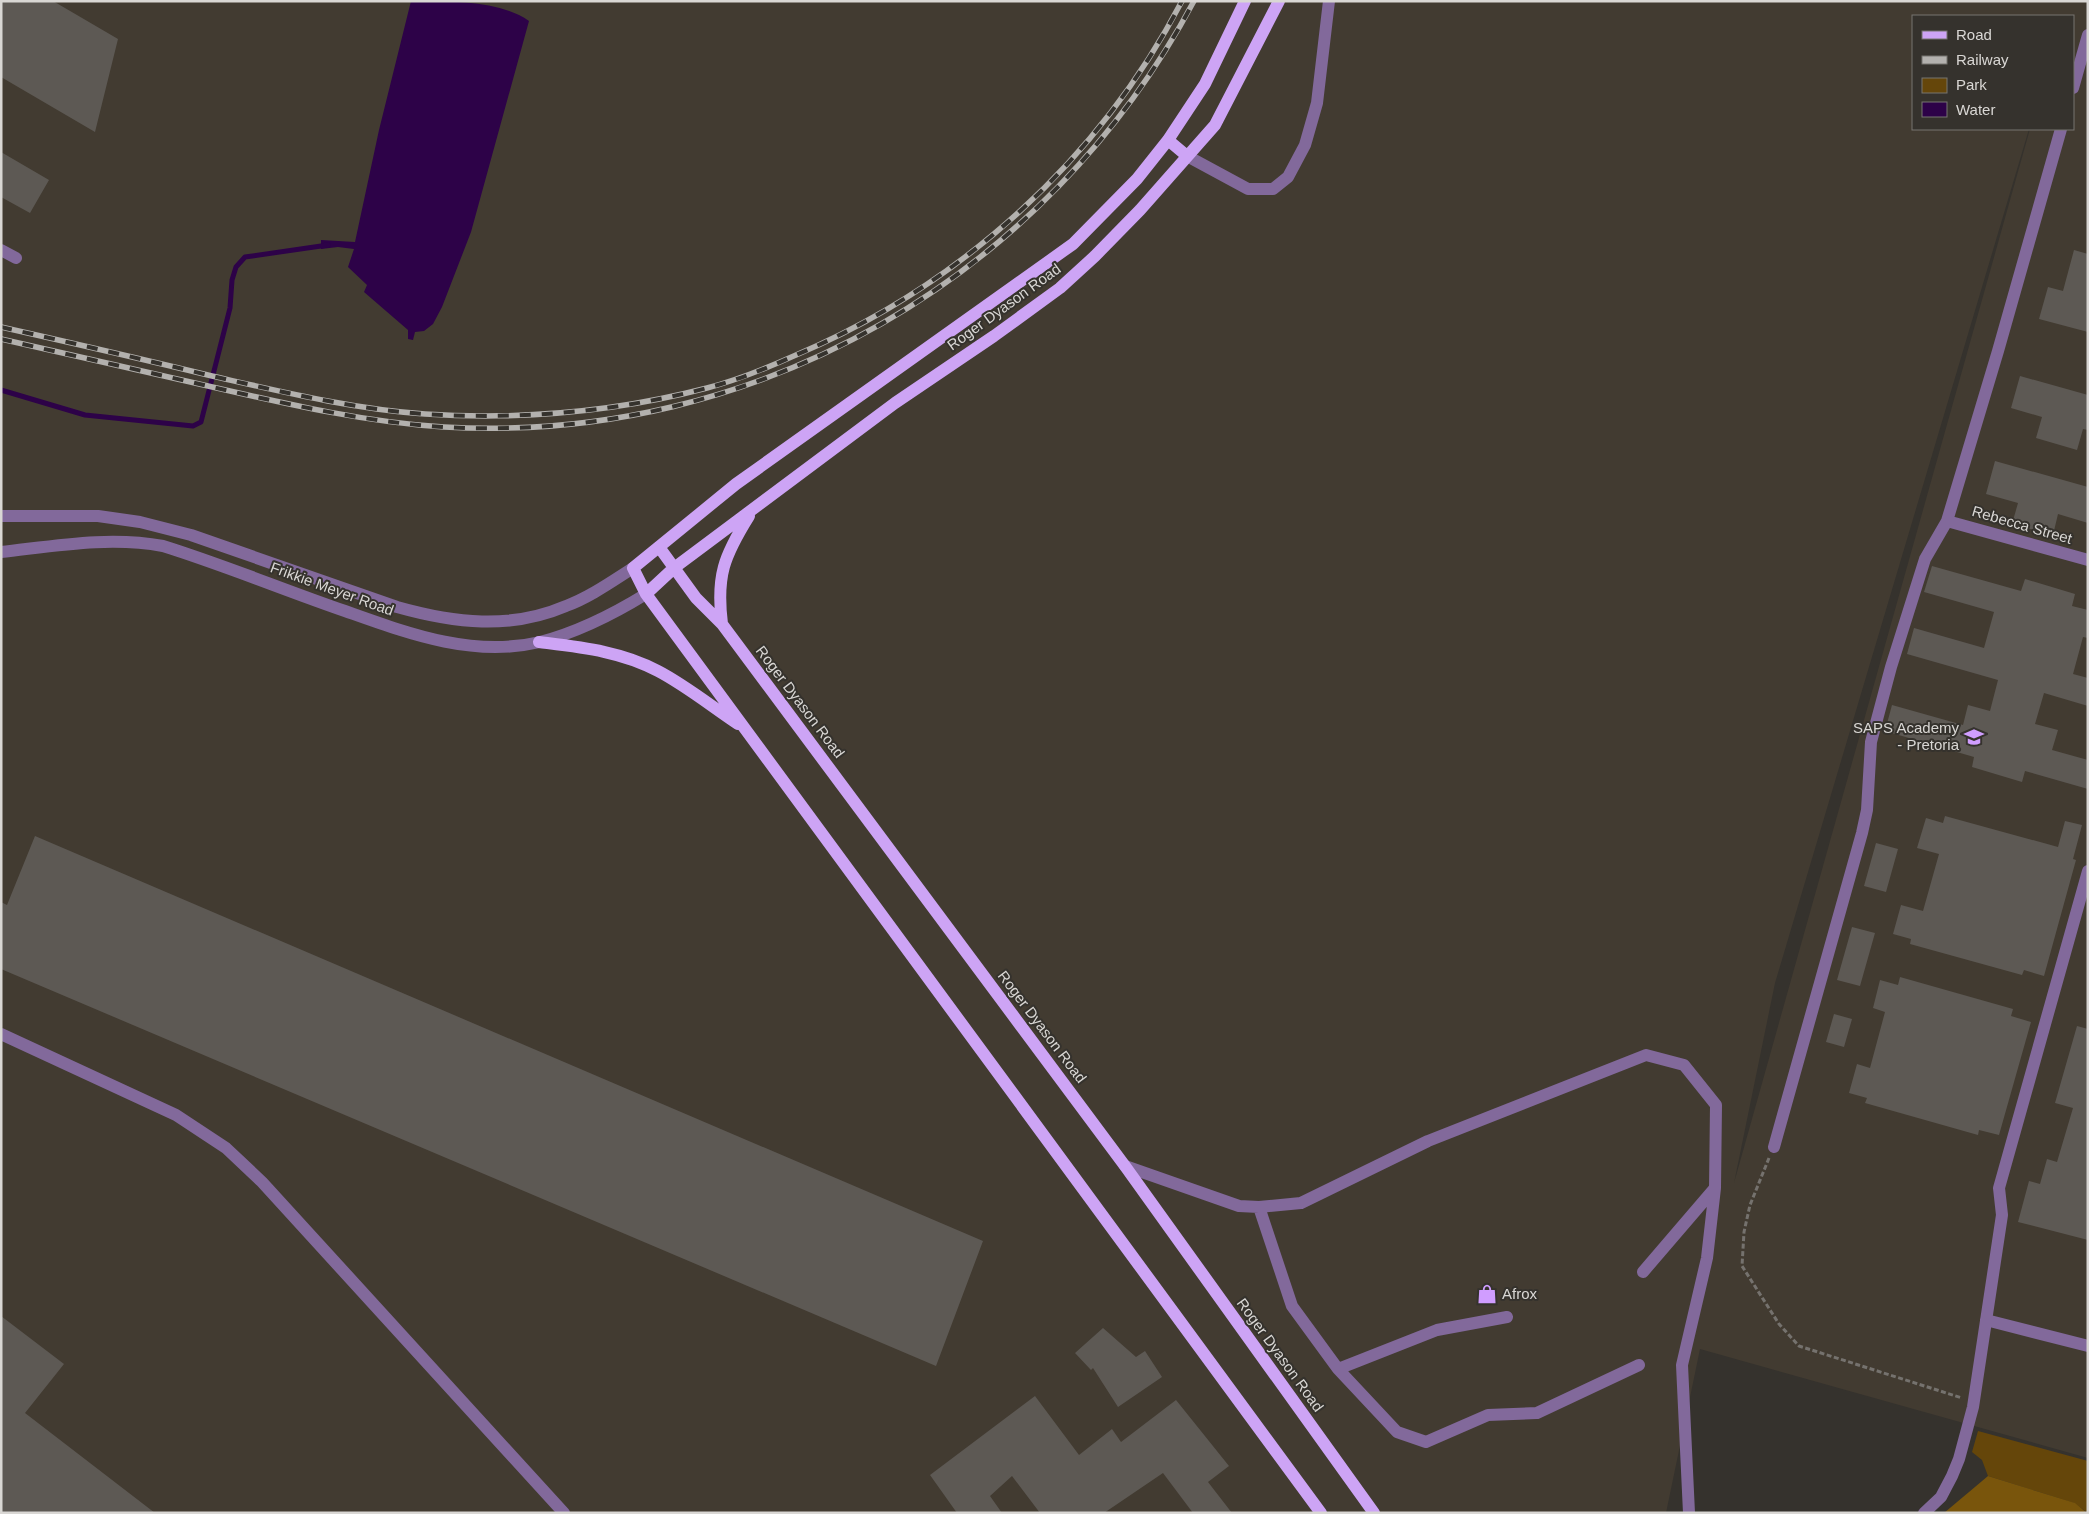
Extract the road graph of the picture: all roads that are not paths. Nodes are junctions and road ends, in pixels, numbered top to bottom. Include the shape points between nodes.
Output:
1 (1245, 1) edge
2 (1279, 1) edge
3 (1329, 1) edge
4 (2088, 35) edge
5 (2074, 84) edge
6 (2061, 130) edge
7 (1168, 140) junction
8 (1187, 156) junction
9 (1, 250) edge
10 (16, 258) dead end
11 (753, 510) junction
12 (1, 516) edge
13 (1947, 521) junction
14 (659, 547) junction
15 (1, 552) edge
16 (2088, 560) edge
17 (633, 568) junction
18 (674, 568) junction
19 (646, 594) junction
20 (722, 624) junction
21 (539, 642) junction
22 (746, 729) junction
23 (2088, 871) edge
24 (1, 1034) edge
25 (1774, 1147) road end
26 (1125, 1166) junction
27 (1715, 1188) junction
28 (1259, 1207) junction
29 (1643, 1272) dead end
30 (1507, 1316) dead end
31 (1986, 1320) junction
32 (2088, 1346) edge
33 (1639, 1365) dead end
34 (1338, 1369) junction
35 (564, 1513) edge
36 (1321, 1513) edge
37 (1374, 1513) edge
38 (1689, 1513) edge
39 (1924, 1513) edge

1 - 7 main road, Roger Dyason Road via 1205,84
2 - 8 main road, Roger Dyason Road via 1215,125
3 - 8 street via 1317,103 1306,145 1288,177 1273,189 1248,189
4 - 5 street
6 - 13 street
7 - 8 main road
7 - 14 main road, Roger Dyason Road via 1137,179 1073,244 736,484
8 - 11 main road, Roger Dyason Road via 1134,217 1060,288 895,404
9 - 10 street
11 - 18 main road, Roger Dyason Road
11 - 20 main road via 726,556 720,583
12 - 17 street, Frikkie Meyer Road via 98,516 140,522 191,536 397,607 466,622 515,620 566,607
13 - 16 street, Rebecca Street
13 - 25 street via 1918,576 1889,675 1871,742 1867,810 1862,833
14 - 17 main road, Roger Dyason Road
14 - 18 main road, Roger Dyason Road
15 - 21 street, Frikkie Meyer Road via 112,540 142,542 186,553 418,637 496,647
17 - 19 main road
18 - 19 main road, Roger Dyason Road
18 - 20 main road, Roger Dyason Road via 696,598
19 - 21 street, Frikkie Meyer Road via 584,628
19 - 22 main road
20 - 26 main road, Roger Dyason Road
21 - 22 main road via 587,648 658,671
22 - 36 main road
23 - 31 street via 2000,1188 2002,1216
24 - 35 street via 176,1115 226,1148 262,1182
26 - 28 street via 1239,1206
26 - 37 main road, Roger Dyason Road
27 - 28 street via 1716,1105 1684,1066 1646,1055 1428,1141 1301,1203
27 - 29 street
27 - 38 street via 1708,1258 1682,1365
28 - 34 street via 1292,1306
30 - 34 street via 1436,1330
31 - 32 street
31 - 39 street via 1974,1402 1959,1459 1941,1497
33 - 34 street via 1537,1413 1488,1415 1426,1442 1397,1432

